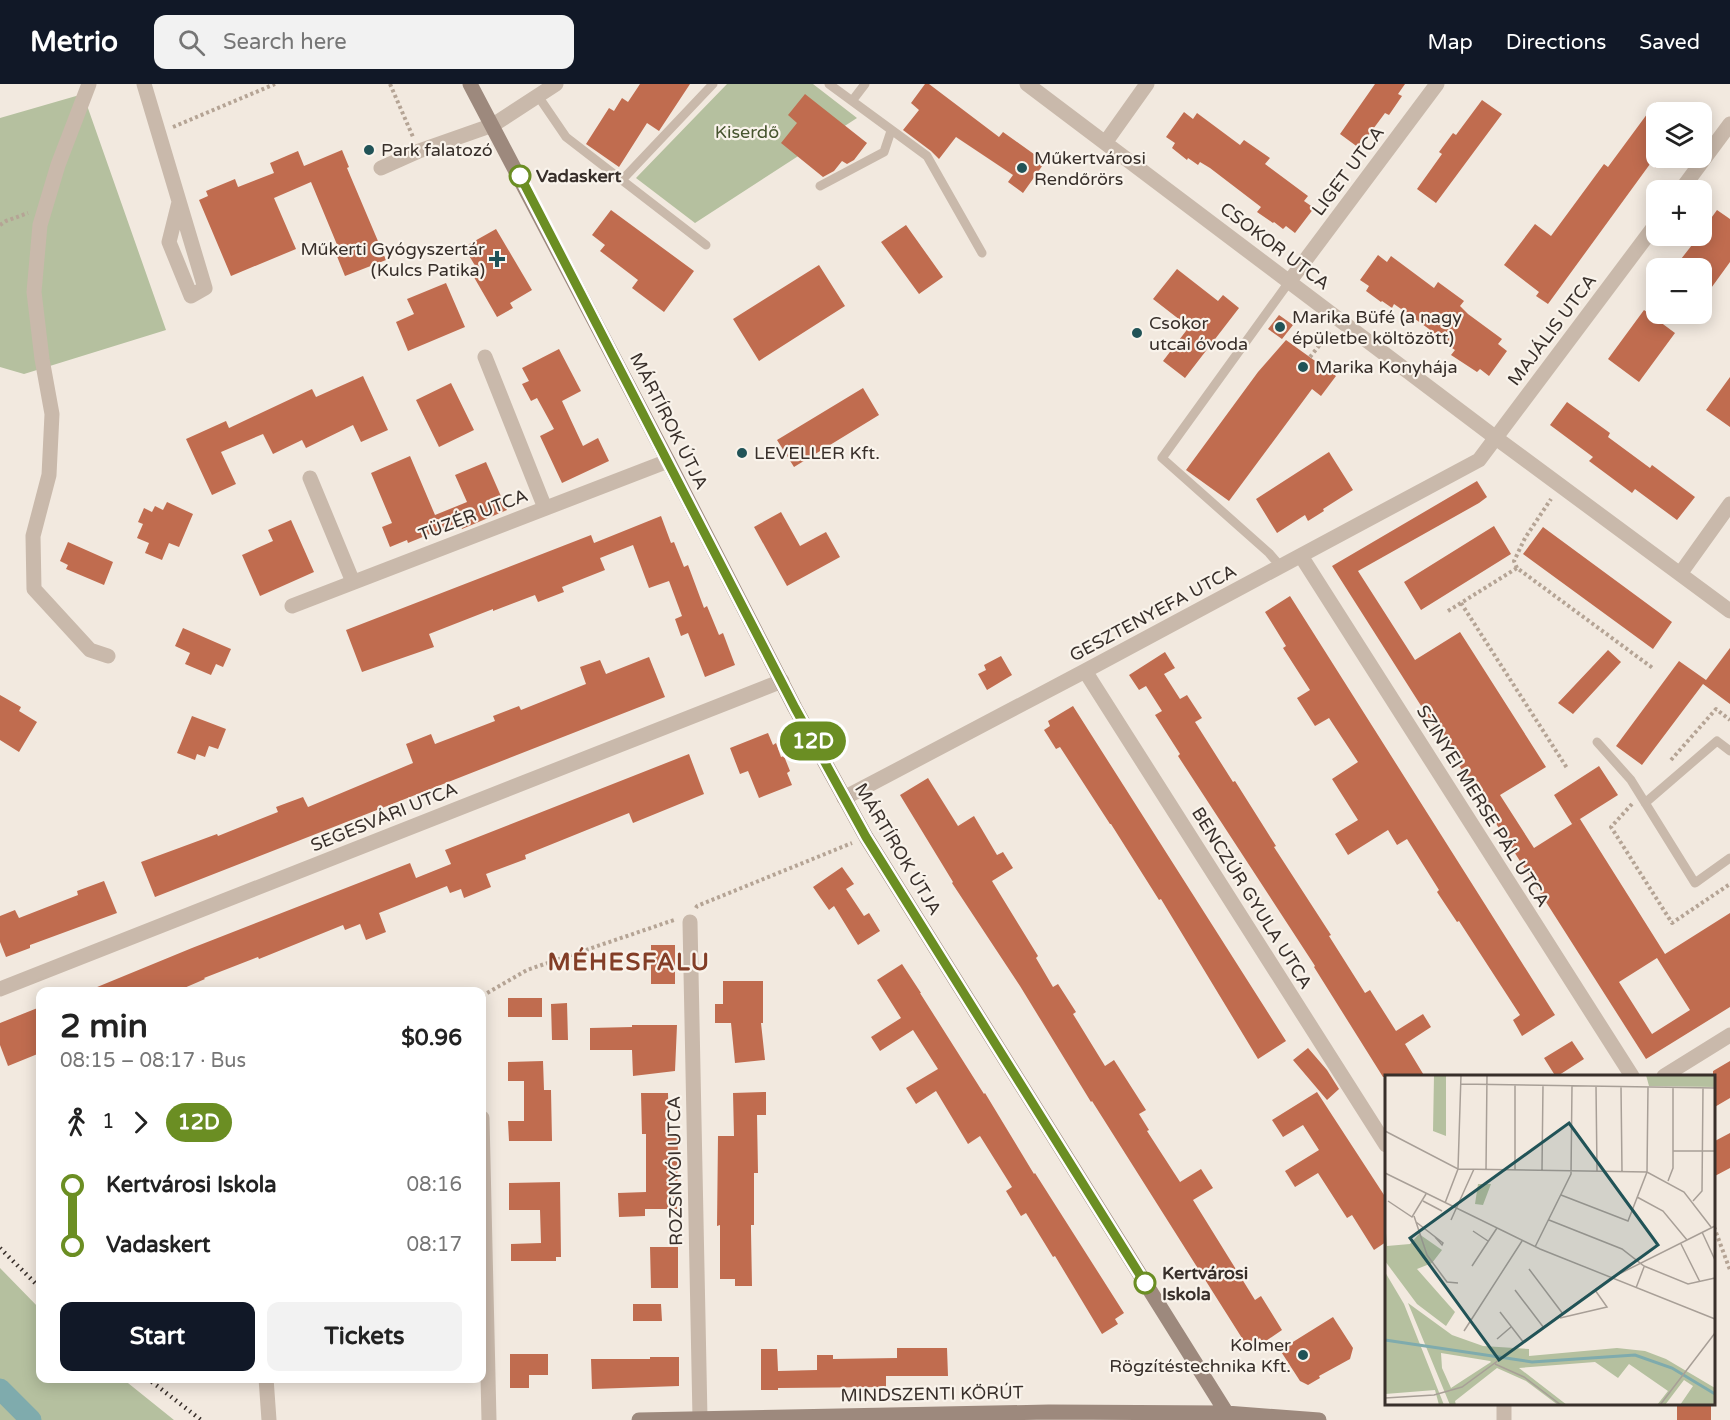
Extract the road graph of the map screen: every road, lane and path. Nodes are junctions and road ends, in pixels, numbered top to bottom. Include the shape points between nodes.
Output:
1 (89, 84) edge
2 (144, 84) edge
3 (275, 84) edge
4 (390, 84) edge
5 (470, 84) edge
6 (556, 84) edge
7 (713, 84) edge
8 (829, 84) edge
9 (865, 84) edge
10 (1027, 84) edge
11 (1147, 84) edge
12 (1437, 84) edge
13 (538, 96) junction
14 (852, 101) junction
15 (1730, 124) edge
16 (493, 125) junction
17 (891, 131) junction
18 (158, 133) junction
19 (1105, 143) junction
20 (419, 152) junction
21 (381, 168) dead end
22 (622, 180) junction
23 (1688, 180) edge
24 (820, 186) dead end
25 (179, 202) junction
26 (45, 207) junction
27 (0, 225) edge
28 (1646, 237) edge
29 (706, 245) dead end
30 (982, 253) dead end
31 (1289, 282) junction
32 (1339, 319) junction
33 (485, 357) dead end
34 (1310, 357) dead end
35 (1496, 438) junction
36 (1479, 460) joint
37 (668, 461) junction
38 (310, 477) dead end
39 (1560, 486) junction
40 (1730, 504) edge
41 (545, 508) junction
42 (1301, 556) junction
43 (1281, 567) junction
44 (1517, 568) junction
45 (1680, 574) junction
46 (353, 582) junction
47 (1461, 603) junction
48 (292, 606) dead end
49 (1448, 611) dead end
50 (1730, 611) edge
51 (108, 656) dead end
52 (1654, 669) dead end
53 (1086, 672) junction
54 (782, 681) junction
55 (1716, 709) dead end
56 (1730, 720) edge
57 (1597, 742) dead end
58 (1730, 751) edge
59 (1567, 768) dead end
60 (844, 798) junction
61 (1645, 803) junction
62 (1730, 858) edge
63 (690, 922) dead end
64 (0, 989) edge
65 (1730, 1035) edge
66 (1631, 1075) edge
67 (1667, 1075) edge
68 (1385, 1143) edge
69 (1715, 1232) edge
70 (1730, 1270) edge
71 (486, 1291) edge
72 (266, 1383) edge
73 (1050, 1416) edge
74 (1228, 1416) edge
75 (700, 1419) edge
76 (269, 1420) edge
77 (489, 1420) edge
78 (639, 1420) edge
79 (644, 1420) edge
80 (1319, 1420) edge

1 - 26 street
2 - 18 street
3 - 18 path
4 - 20 path
5 - 16 street, MÁRTÍROK ÚTJA
6 - 13 street
7 - 22 lane
8 - 14 lane
9 - 14 lane
10 - 19 street, CSOKOR UTCA
11 - 19 street
12 - 31 street, LIGET UTCA
13 - 16 street
13 - 22 lane via 566,137
14 - 17 lane
15 - 23 street
16 - 20 street
16 - 37 street, MÁRTÍROK ÚTJA
17 - 24 lane via 884,152
17 - 30 lane via 927,156
18 - 25 street
19 - 31 street, CSOKOR UTCA
20 - 21 street
22 - 29 lane
25 - 25 street via 206,288 190,296 170,242
26 - 27 path
26 - 51 street via 34,292 52,414 50,475 33,536 34,589 90,650
28 - 35 street, MAJÁLIS UTCA
31 - 32 street, CSOKOR UTCA
31 - 43 lane via 1162,458
32 - 34 path
32 - 35 street, CSOKOR UTCA
33 - 41 street
35 - 36 street, MAJÁLIS UTCA
35 - 39 street, CSOKOR UTCA
36 - 42 street, GESZTENYEFA UTCA
37 - 41 street, TÜZÉR UTCA
37 - 54 street, MÁRTÍROK ÚTJA
38 - 46 street
39 - 44 path via 1525,538 1514,561
39 - 45 street, CSOKOR UTCA
40 - 45 street
41 - 46 street, TÜZÉR UTCA
42 - 43 street, GESZTENYEFA UTCA
42 - 66 street, SZINYEI MERSE PÁL UTCA
43 - 53 street, GESZTENYEFA UTCA
44 - 47 path
44 - 52 path
45 - 50 street, CSOKOR UTCA
46 - 48 street, TÜZÉR UTCA
47 - 49 path
47 - 59 path
53 - 60 street, GESZTENYEFA UTCA
53 - 68 street, BENCZÚR GYULA UTCA
54 - 60 street, MÁRTÍROK ÚTJA
54 - 64 street, SEGESVÁRI UTCA
55 - 56 path
57 - 61 lane
58 - 61 lane via 1717,741
60 - 74 street, MÁRTÍROK ÚTJA
61 - 62 lane via 1695,884
63 - 75 street, ROZSNYÓI UTCA
65 - 67 street
69 - 70 path
71 - 77 street
72 - 76 street
73 - 74 street, MINDSZENTI KÖRÚT
73 - 75 street, MINDSZENTI KÖRÚT
74 - 80 street, MINDSZENTI KÖRÚT
75 - 79 street, MINDSZENTI KÖRÚT
78 - 79 street, MINDSZENTI KÖRÚT

